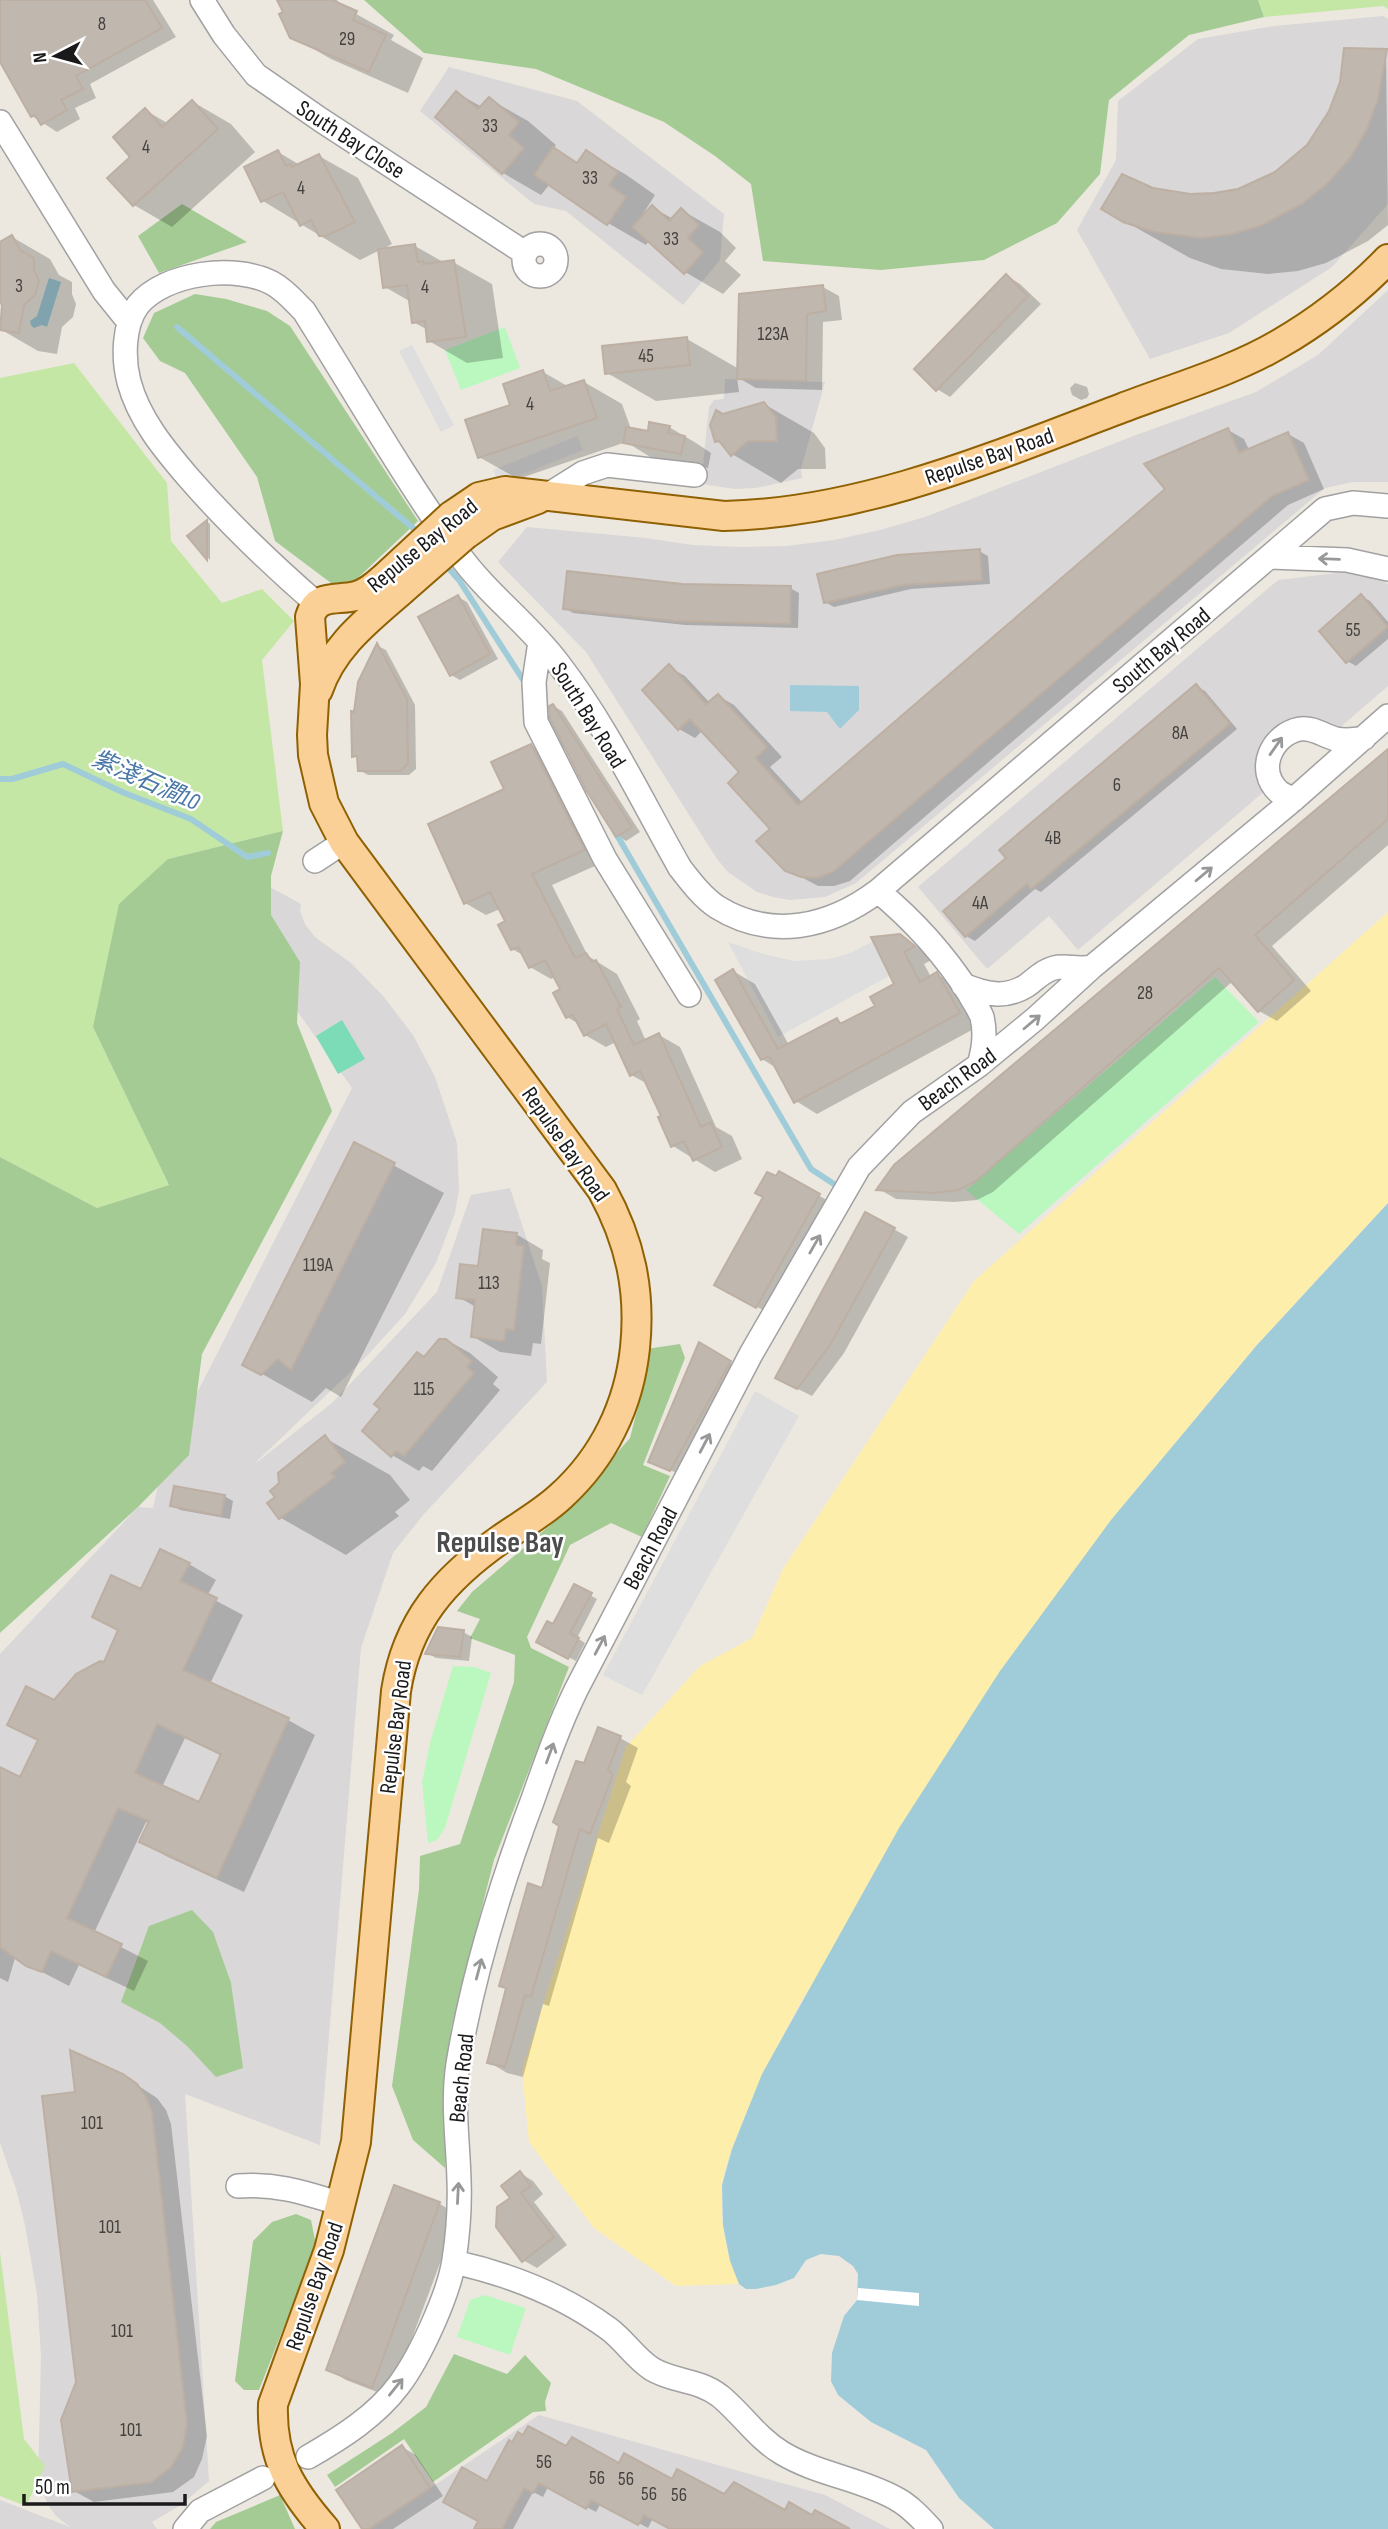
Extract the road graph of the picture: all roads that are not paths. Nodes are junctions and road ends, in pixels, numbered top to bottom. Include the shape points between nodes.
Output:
1 (202, 0) edge
2 (0, 122) edge
3 (525, 253) dead end
4 (1388, 259) edge
5 (129, 322) junction
6 (695, 474) dead end
7 (548, 495) junction
8 (1388, 506) edge
9 (1269, 557) junction
10 (1388, 569) edge
11 (393, 585) junction
12 (321, 609) junction
13 (349, 637) junction
14 (538, 651) junction
15 (314, 706) junction
16 (1388, 716) edge
17 (1364, 738) junction
18 (1293, 800) junction
19 (344, 842) junction
20 (315, 861) dead end
21 (878, 891) junction
22 (1092, 967) junction
23 (963, 985) junction
24 (689, 995) dead end
25 (979, 1065) junction
26 (238, 2186) dead end
27 (341, 2204) junction
28 (454, 2262) junction
29 (308, 2457) dead end
30 (263, 2478) dead end
31 (185, 2529) edge
32 (324, 2529) edge
33 (931, 2529) edge

1 - 3 street, South Bay Close via 256,75
2 - 5 street via 91,271
4 - 7 main road, Repulse Bay Road via 1324,314 1261,354 921,480 817,506 740,516 706,516
5 - 12 street via 129,382 150,428 239,533
5 - 14 street, South Bay Road via 140,303 165,285 201,275 253,276 289,294 304,311 417,495
6 - 7 street via 607,465 583,473
7 - 11 main road, Repulse Bay Road, bridge via 495,492 470,501 458,525
8 - 9 street, South Bay Road via 1353,503 1325,509
10 -> 9 street via 1347,560
9 - 21 street, South Bay Road
11 - 12 main road, Repulse Bay Road
11 - 13 main road, Repulse Bay Road
12 - 13 main road, Repulse Bay Road via 350,604 357,618
12 - 13 main road via 312,632 322,642 337,645
12 - 15 main road, Repulse Bay Road
13 - 15 main road, Repulse Bay Road via 327,668
14 - 21 street, South Bay Road via 587,705 680,868 717,907 761,923 814,924 854,909
14 - 24 street via 536,722 605,859
15 - 19 main road, Repulse Bay Road via 312,735 319,785
16 - 17 street, Beach Road
17 - 18 street, Beach Road
18 -> 17 street via 1278,791 1269,777 1268,760 1280,738 1303,728 1334,739
22 -> 18 street, Beach Road
19 - 20 street
19 - 27 main road, Repulse Bay Road via 602,1190 628,1249 637,1311 627,1391 595,1458 561,1496 453,1578 418,1623 403,1656 396,1691 359,2114
21 - 23 street via 918,927
22 - 23 street via 1051,969 1009,994 993,995
25 -> 22 street, Beach Road
23 - 25 street via 981,1013 984,1027
28 -> 25 street, Beach Road via 458,2064 505,1874 569,1706 751,1354 859,1167 912,1112
26 - 27 street via 283,2186
27 - 32 main road, Repulse Bay Road via 273,2404 272,2430 281,2463
29 -> 28 street, Beach Road via 346,2434 398,2386 423,2345
28 - 33 street via 504,2276 562,2301 609,2329 653,2369 700,2384 719,2396 779,2452 895,2498
30 - 31 street via 200,2511

